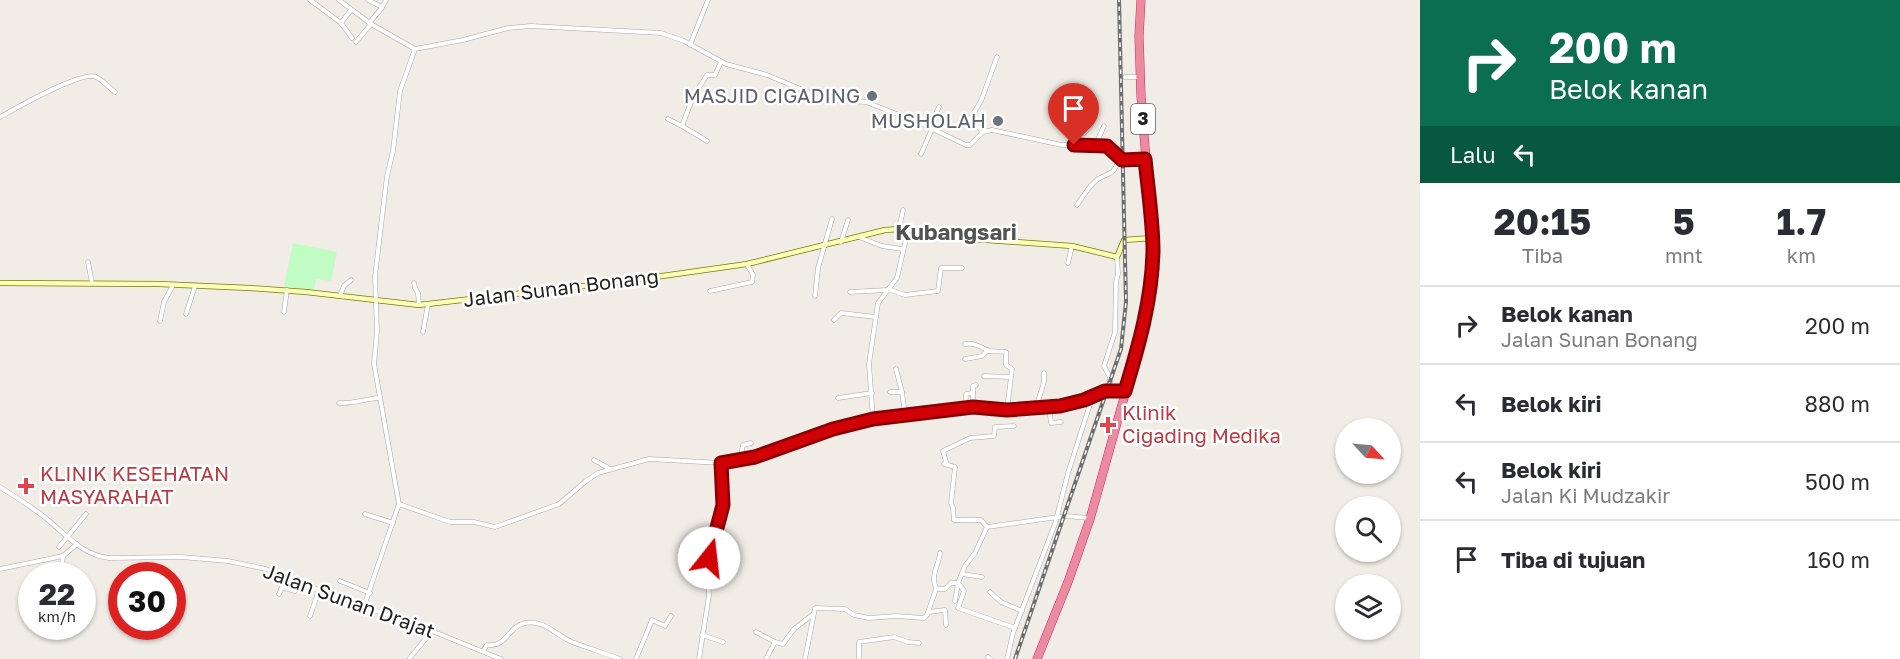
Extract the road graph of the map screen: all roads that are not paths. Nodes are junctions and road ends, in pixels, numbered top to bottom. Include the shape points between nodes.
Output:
1 (310, 0) edge
2 (339, 0) edge
3 (368, 0) edge
4 (386, 0) edge
5 (708, 0) edge
6 (1141, 0) edge
7 (382, 7) junction
8 (351, 10) junction
9 (341, 23) junction
10 (370, 23) junction
11 (352, 38) dead end
12 (356, 42) dead end
13 (690, 45) junction
14 (415, 49) junction
15 (997, 57) dead end
16 (721, 62) junction
17 (1141, 76) junction
18 (1125, 77) dead end
19 (115, 92) dead end
20 (939, 107) dead end
21 (1084, 111) dead end
22 (0, 117) edge
23 (668, 119) dead end
24 (1091, 125) dead end
25 (682, 126) junction
26 (1104, 126) dead end
27 (931, 129) junction
28 (983, 132) junction
29 (1078, 135) junction
30 (707, 141) dead end
31 (1096, 144) junction
32 (1074, 145) junction
33 (921, 154) dead end
34 (1120, 158) junction
35 (1145, 159) junction
36 (1077, 205) dead end
37 (903, 210) dead end
38 (832, 219) dead end
39 (848, 220) dead end
40 (899, 229) junction
41 (908, 230) junction
42 (859, 237) junction
43 (1152, 238) junction
44 (841, 242) junction
45 (825, 245) junction
46 (1072, 246) junction
47 (902, 249) junction
48 (1117, 257) junction
49 (88, 262) dead end
50 (1068, 263) dead end
51 (747, 264) junction
52 (962, 268) dead end
53 (351, 280) dead end
54 (0, 283) edge
55 (92, 283) junction
56 (414, 283) dead end
57 (173, 285) junction
58 (195, 286) junction
59 (888, 289) junction
60 (287, 290) junction
61 (710, 291) dead end
62 (850, 292) dead end
63 (340, 296) junction
64 (815, 296) dead end
65 (376, 300) junction
66 (428, 304) junction
67 (419, 305) junction
68 (284, 312) dead end
69 (186, 314) dead end
70 (876, 317) junction
71 (834, 320) dead end
72 (160, 321) dead end
73 (423, 332) dead end
74 (964, 344) dead end
75 (988, 350) junction
76 (965, 359) dead end
77 (896, 369) dead end
78 (1044, 373) dead end
79 (984, 376) dead end
80 (1011, 377) junction
81 (976, 385) dead end
82 (1105, 391) junction
83 (1125, 391) junction
84 (890, 392) dead end
85 (902, 392) junction
86 (872, 393) junction
87 (973, 393) junction
88 (1093, 397) junction
89 (379, 398) junction
90 (838, 398) dead end
91 (339, 403) dead end
92 (973, 407) junction
93 (1049, 407) junction
94 (965, 408) junction
95 (1036, 408) junction
96 (1007, 410) junction
97 (905, 414) junction
98 (873, 419) junction
99 (1062, 422) dead end
100 (1014, 426) dead end
101 (751, 443) dead end
102 (594, 460) dead end
103 (740, 460) junction
104 (721, 463) junction
105 (611, 470) junction
106 (0, 486) edge
107 (399, 504) junction
108 (86, 514) dead end
109 (365, 514) dead end
110 (1058, 517) junction
111 (1090, 519) junction
112 (393, 523) junction
113 (987, 527) junction
114 (67, 537) junction
115 (77, 544) junction
116 (59, 547) dead end
117 (940, 553) dead end
118 (63, 556) junction
119 (62, 562) edge
120 (0, 569) edge
121 (962, 574) junction
122 (982, 577) dead end
123 (340, 581) dead end
124 (300, 583) junction
125 (959, 583) junction
126 (937, 589) junction
127 (320, 590) junction
128 (990, 591) dead end
129 (370, 593) junction
130 (279, 594) dead end
131 (955, 601) dead end
132 (364, 606) junction
133 (1022, 611) junction
134 (928, 612) junction
135 (672, 615) dead end
136 (812, 615) junction
137 (310, 616) dead end
138 (946, 626) dead end
139 (1015, 628) junction
140 (432, 631) junction
141 (756, 633) dead end
142 (702, 635) junction
143 (723, 642) dead end
144 (775, 642) junction
145 (919, 643) dead end
146 (483, 651) junction
147 (611, 657) edge
148 (409, 659) edge
149 (501, 659) edge
150 (620, 659) edge
151 (636, 659) edge
152 (699, 659) edge
153 (766, 659) edge
154 (805, 659) edge
155 (859, 659) edge
156 (1007, 659) edge
157 (1037, 659) edge

1 - 9 street
2 - 8 street
3 - 7 street
4 - 7 street
5 - 13 street
6 - 17 highway, 3
7 - 10 street
8 - 9 street
8 - 10 street
9 - 11 street
10 - 12 street
10 - 14 street
13 - 14 street via 654,32 531,26
13 - 16 street
14 - 65 street via 400,91 375,276
15 - 28 street via 970,119
16 - 25 street via 695,93
16 - 27 street via 827,100 866,102
17 - 18 street
17 - 35 highway, 3
19 - 22 street via 95,76 84,77
20 - 27 street
21 - 29 street
23 - 25 street
24 - 29 street
25 - 30 street
26 - 31 street
27 - 28 street via 968,146
27 - 33 street
28 - 32 street via 992,130
29 - 32 street
31 - 32 street
31 - 34 street via 1107,146
34 - 35 street
34 - 36 street via 1114,171 1098,179
35 - 43 highway, 3
37 - 40 street
38 - 45 street
39 - 44 street
40 - 41 street, Jalan Sunan Bonang
40 - 42 street, Jalan Sunan Bonang
41 - 46 street, Jalan Sunan Bonang via 945,237
41 - 47 street
42 - 44 street, Jalan Sunan Bonang
42 - 47 street
43 - 48 street via 1124,240
43 - 83 highway, 3 via 1149,298
44 - 45 street, Jalan Sunan Bonang
45 - 51 street, Jalan Sunan Bonang
45 - 64 street
46 - 48 street, Jalan Sunan Bonang
46 - 50 street
47 - 59 street via 899,274
48 - 82 street via 1115,332 1104,366 1110,377
49 - 55 street
51 - 61 street via 752,282
51 - 66 street, Jalan Sunan Bonang
52 - 59 street via 941,268 938,291 905,295
53 - 63 street
54 - 55 street, Jalan Sunan Bonang
55 - 57 street, Jalan Sunan Bonang
56 - 67 street
57 - 58 street, Jalan Sunan Bonang
57 - 72 street
58 - 60 street, Jalan Sunan Bonang
58 - 69 street
59 - 62 street
59 - 70 street via 879,300
60 - 63 street, Jalan Sunan Bonang
60 - 68 street
63 - 65 street, Jalan Sunan Bonang
65 - 67 street, Jalan Sunan Bonang
65 - 89 street via 374,364
66 - 67 street, Jalan Sunan Bonang
66 - 73 street
70 - 71 street via 841,313
70 - 86 street via 869,364
74 - 75 street
75 - 76 street via 982,356
75 - 80 street via 1006,352 1005,364 1012,368
77 - 85 street
78 - 95 street
79 - 80 street
80 - 96 street
81 - 87 street
82 - 83 street
82 - 88 street
83 - 111 highway, 3
84 - 85 street
85 - 97 street
86 - 90 street
86 - 98 street
87 - 92 street
87 - 94 street via 966,394
88 - 93 street
88 - 110 street
89 - 91 street
89 - 107 street
92 - 94 street
92 - 96 street
93 - 95 street
93 - 99 street via 1051,423
94 - 97 street
95 - 96 street
97 - 98 street
98 - 103 street
100 - 113 street via 995,427 994,436 970,438 943,452 944,464 955,466 951,503 954,520 981,520
101 - 103 street via 743,445
102 - 105 street
103 - 104 street
104 - 105 street via 649,459
104 - 142 street via 723,505 709,558 709,595
105 - 107 street via 598,473 559,504 495,527 450,522
106 - 114 street, Jalan Sunan Drajat
107 - 112 street
108 - 114 street
109 - 112 street
110 - 111 street
110 - 113 street
110 - 133 street
111 - 157 highway, 3
112 - 129 street
113 - 121 street
114 - 115 street, Jalan Sunan Drajat
114 - 116 street
115 - 118 street
115 - 124 street, Jalan Sunan Drajat via 106,558 228,561 266,568
117 - 126 street via 934,576
118 - 119 street
118 - 120 street
121 - 122 street
121 - 125 street
123 - 129 street
124 - 127 street, Jalan Sunan Drajat
124 - 130 street via 296,591 282,587
125 - 126 street
125 - 131 street
125 - 139 street via 964,591 958,608
126 - 134 street
127 - 132 street, Jalan Sunan Drajat
127 - 137 street
128 - 133 street
129 - 132 street
132 - 140 street, Jalan Sunan Drajat
133 - 139 street
134 - 136 street via 924,618 869,618 845,609 819,607
134 - 138 street via 945,610
135 - 151 street via 665,626 652,620
136 - 144 street via 783,644
136 - 154 street
139 - 156 street
140 - 146 street, Jalan Sunan Drajat
140 - 148 street
141 - 144 street
142 - 143 street
142 - 152 street
144 - 153 street
145 - 155 street via 894,637 859,642
146 - 147 street via 487,645 498,645 519,625 530,622
146 - 149 street, Jalan Sunan Drajat
147 - 150 street

